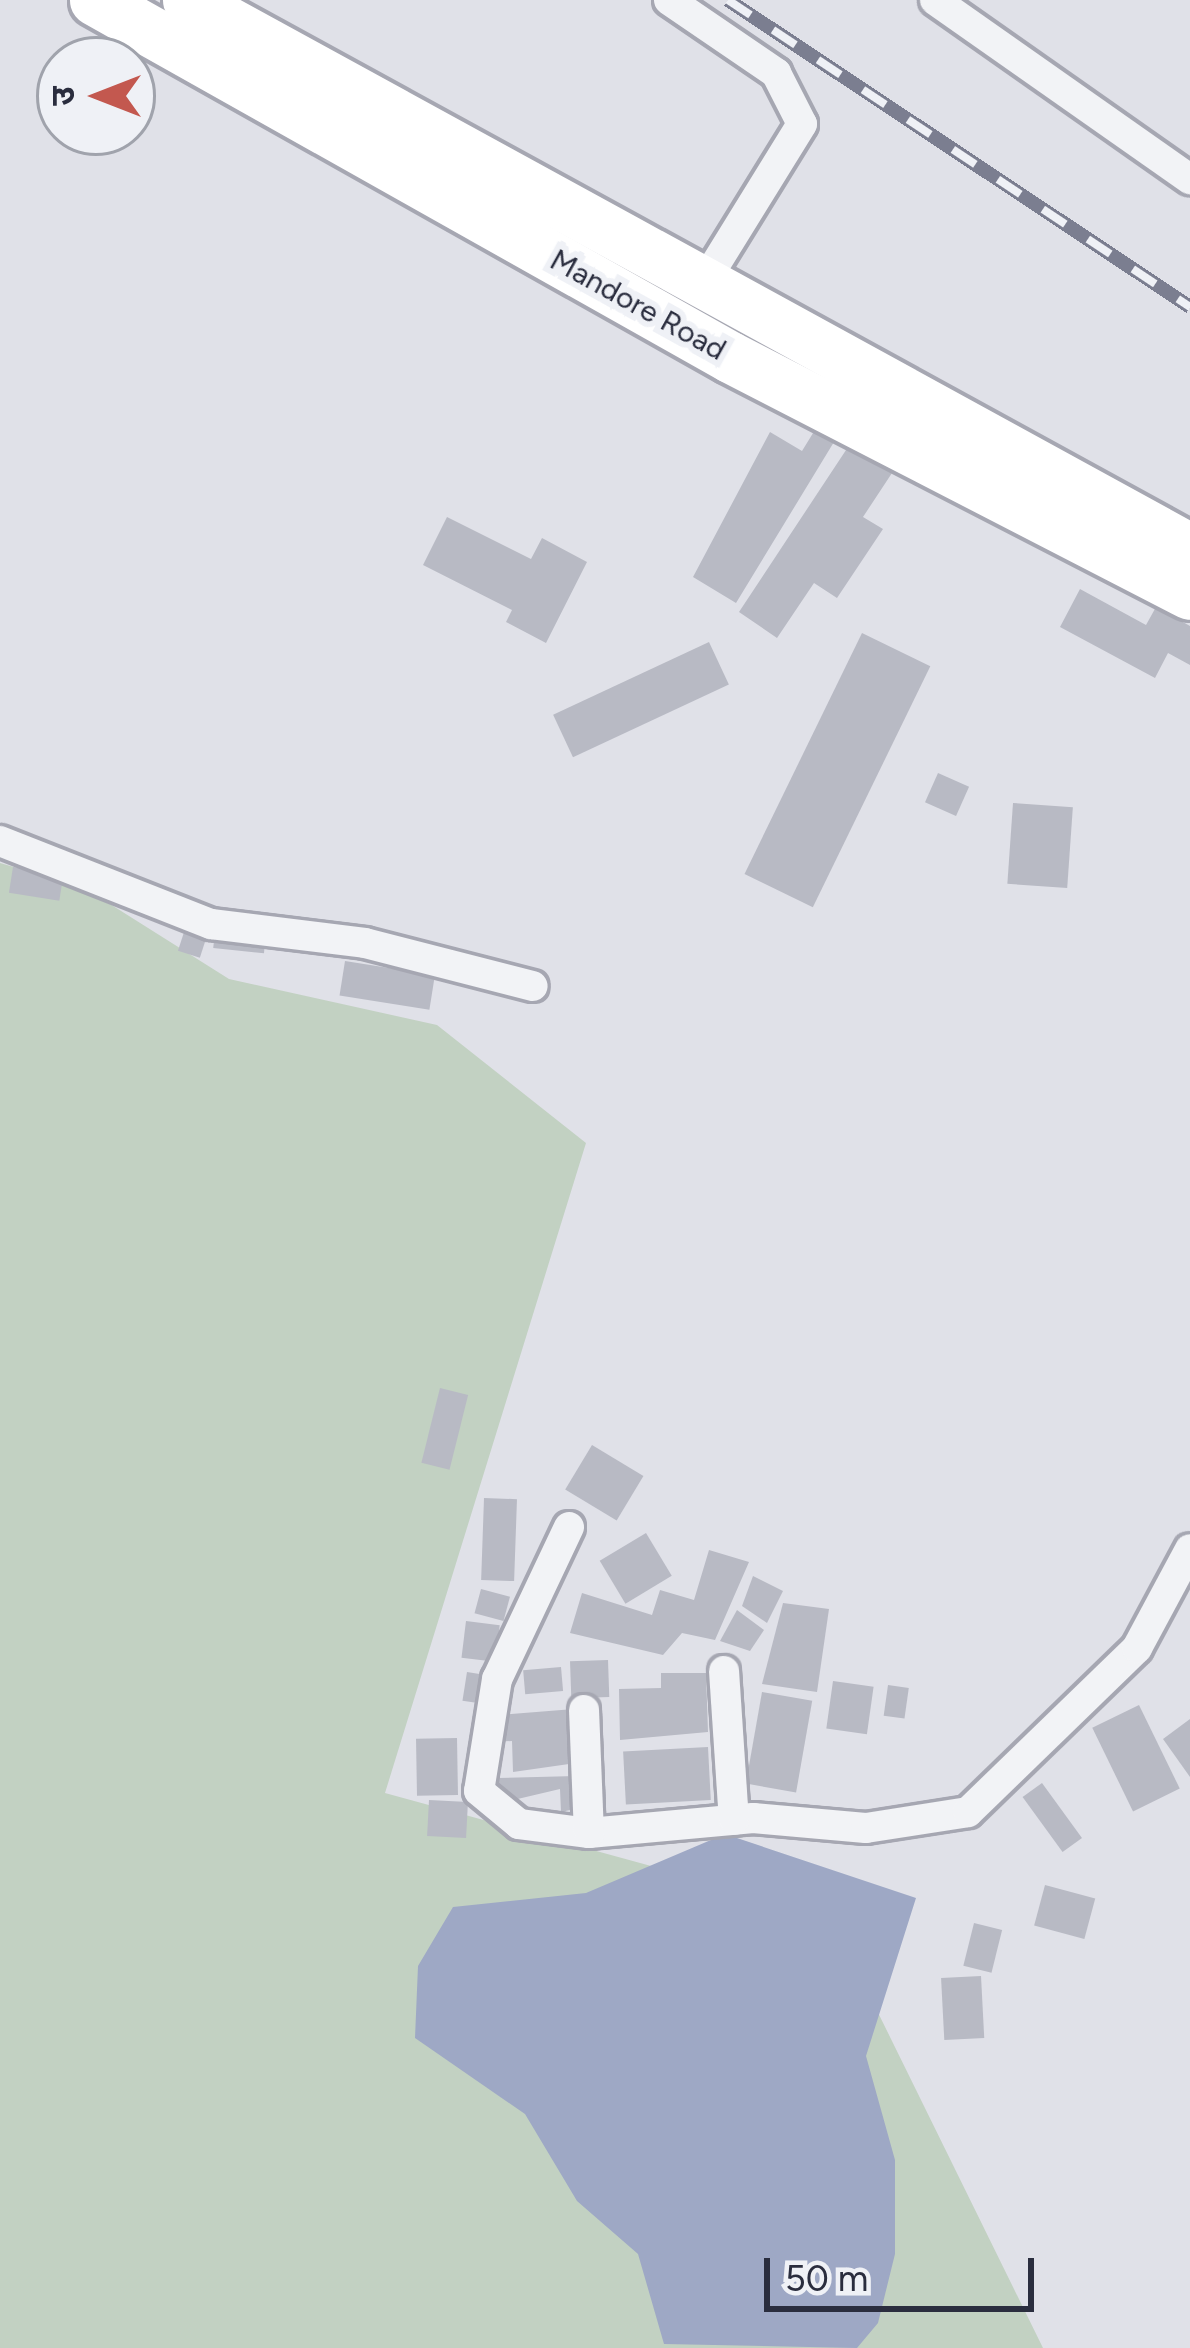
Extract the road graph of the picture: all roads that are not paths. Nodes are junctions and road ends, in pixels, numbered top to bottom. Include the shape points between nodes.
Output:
1 (94, 0) edge
2 (188, 0) edge
3 (670, 0) edge
4 (935, 0) edge
5 (253, 15) edge
6 (1190, 179) edge
7 (702, 286) junction
8 (1190, 549) edge
9 (1190, 595) edge
10 (0, 841) edge
11 (532, 986) dead end
12 (569, 1526) dead end
13 (1190, 1549) edge
14 (724, 1671) dead end
15 (584, 1710) dead end
16 (734, 1820) junction
17 (589, 1833) junction

1 - 9 highway, Mandore Road via 730,357
2 - 5 highway, Mandore Road
3 - 7 street via 776,73 802,124
4 - 6 street
5 - 7 highway, Mandore Road
7 - 8 highway, Mandore Road
10 - 11 street via 211,924 365,943
12 - 17 street via 496,1679 479,1791 519,1824
13 - 16 street via 1137,1648 968,1812 866,1828
14 - 16 street
15 - 17 street
16 - 17 street

